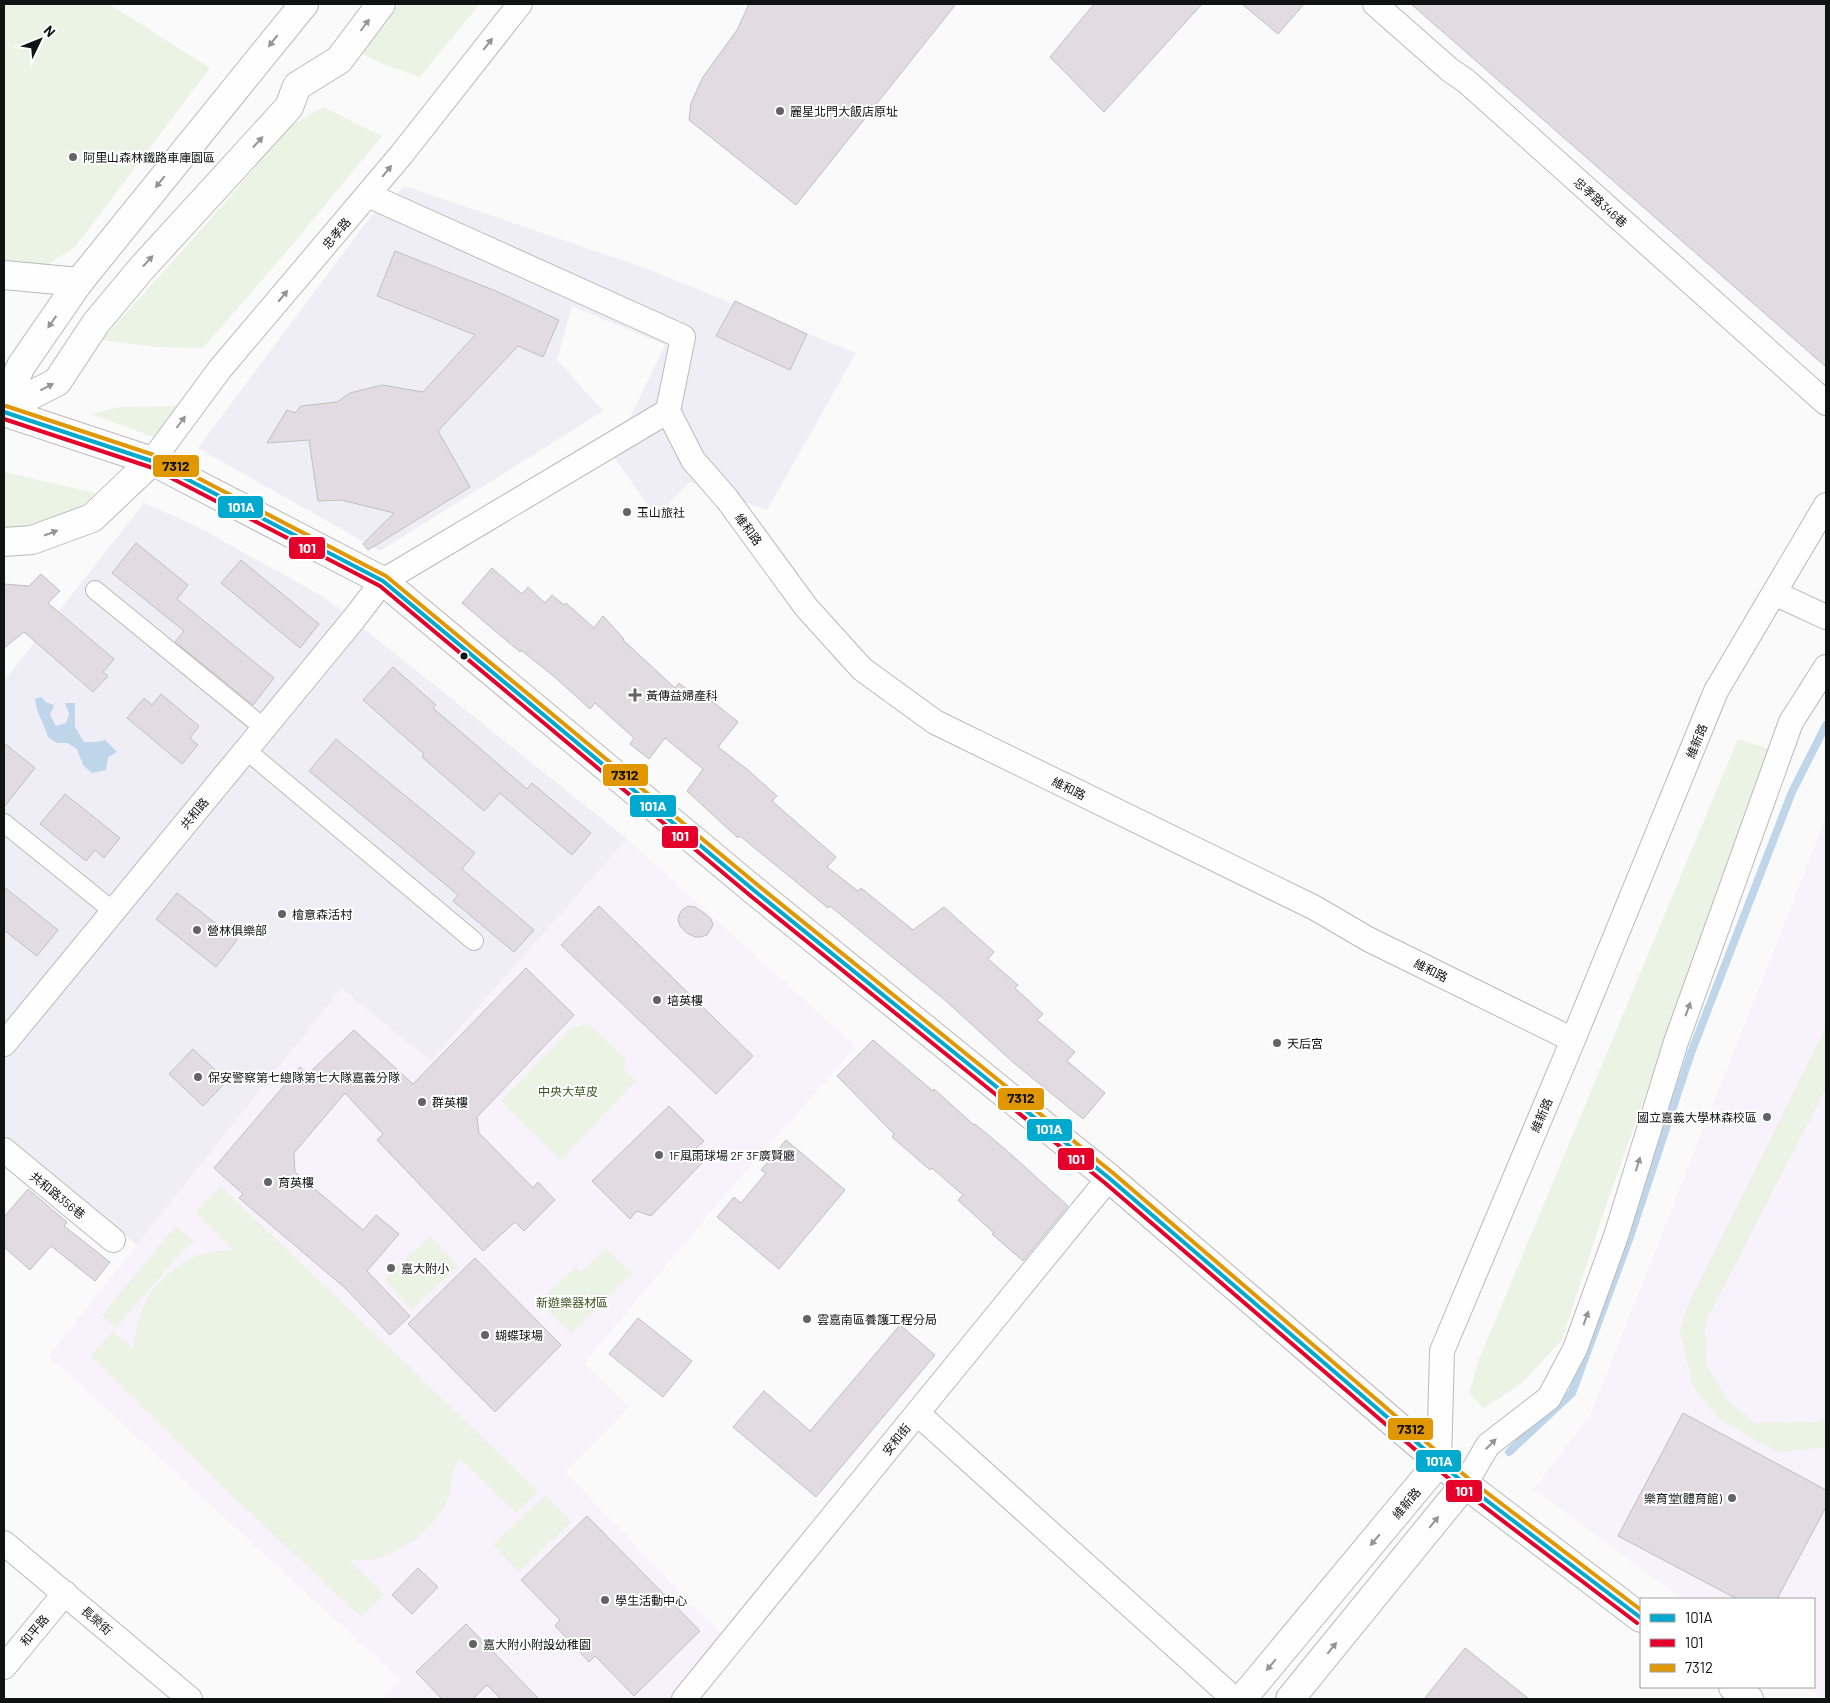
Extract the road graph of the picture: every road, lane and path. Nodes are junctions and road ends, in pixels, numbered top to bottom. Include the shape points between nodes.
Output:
1 (304, 4) edge
2 (381, 4) edge
3 (1375, 4) edge
4 (509, 7) edge
5 (368, 195) junction
6 (4, 274) edge
7 (79, 282) junction
8 (1826, 403) edge
9 (4, 404) edge
10 (4, 411) edge
11 (668, 411) junction
12 (152, 461) junction
13 (1826, 505) edge
14 (4, 542) edge
15 (383, 581) junction
16 (95, 590) dead end
17 (1774, 593) junction
18 (1826, 616) edge
19 (1826, 666) edge
20 (264, 728) junction
21 (246, 750) junction
22 (4, 824) edge
23 (113, 912) junction
24 (474, 942) dead end
25 (1573, 1040) junction
26 (4, 1044) edge
27 (4, 1150) edge
28 (1109, 1178) junction
29 (113, 1240) dead end
30 (917, 1413) junction
31 (1440, 1462) junction
32 (1465, 1484) junction
33 (4, 1543) edge
34 (65, 1593) junction
35 (1640, 1617) edge
36 (4, 1667) edge
37 (1734, 1688) edge
38 (190, 1699) edge
39 (684, 1699) edge
40 (1234, 1699) edge
41 (1242, 1699) edge
42 (1290, 1699) edge
43 (1749, 1699) edge

1 -> 7 main road
10 -> 2 main road via 57,382 96,323 289,107 297,86 339,60
3 - 8 street, 忠孝路346巷
5 -> 4 street, 忠孝路 via 444,101
5 - 11 street via 683,336
12 -> 5 street, 忠孝路 via 220,369
6 - 7 main road
7 -> 9 main road via 21,366
10 - 12 main road
11 - 15 street
11 - 25 street, 維和路 via 693,460 728,499 806,607 862,669 935,722 1316,908 1368,938
14 -> 12 main road via 32,540 92,518
12 - 15 main road
13 - 17 street, 維新路
15 - 20 street, 共和路
15 - 28 main road via 756,892
16 - 20 street
17 - 18 street
17 - 25 street, 維新路 via 1716,691
32 -> 19 street via 1488,1444 1549,1398 1575,1349 1616,1236 1676,1042 1792,722
20 - 21 street, 共和路
21 - 23 street, 共和路
21 - 24 street
22 - 23 street
23 - 26 street, 共和路
25 - 31 street, 維新路 via 1442,1351
27 - 29 street, 共和路356巷
28 - 30 street, 安和街
28 - 31 main road
30 - 39 street, 安和街
30 - 40 street
31 - 32 main road
31 -> 41 main road, 維新路
32 - 35 main road
42 -> 32 main road
33 - 34 street, 長榮街
34 - 36 street, 和平路
34 - 38 street, 長榮街
37 - 43 main road

